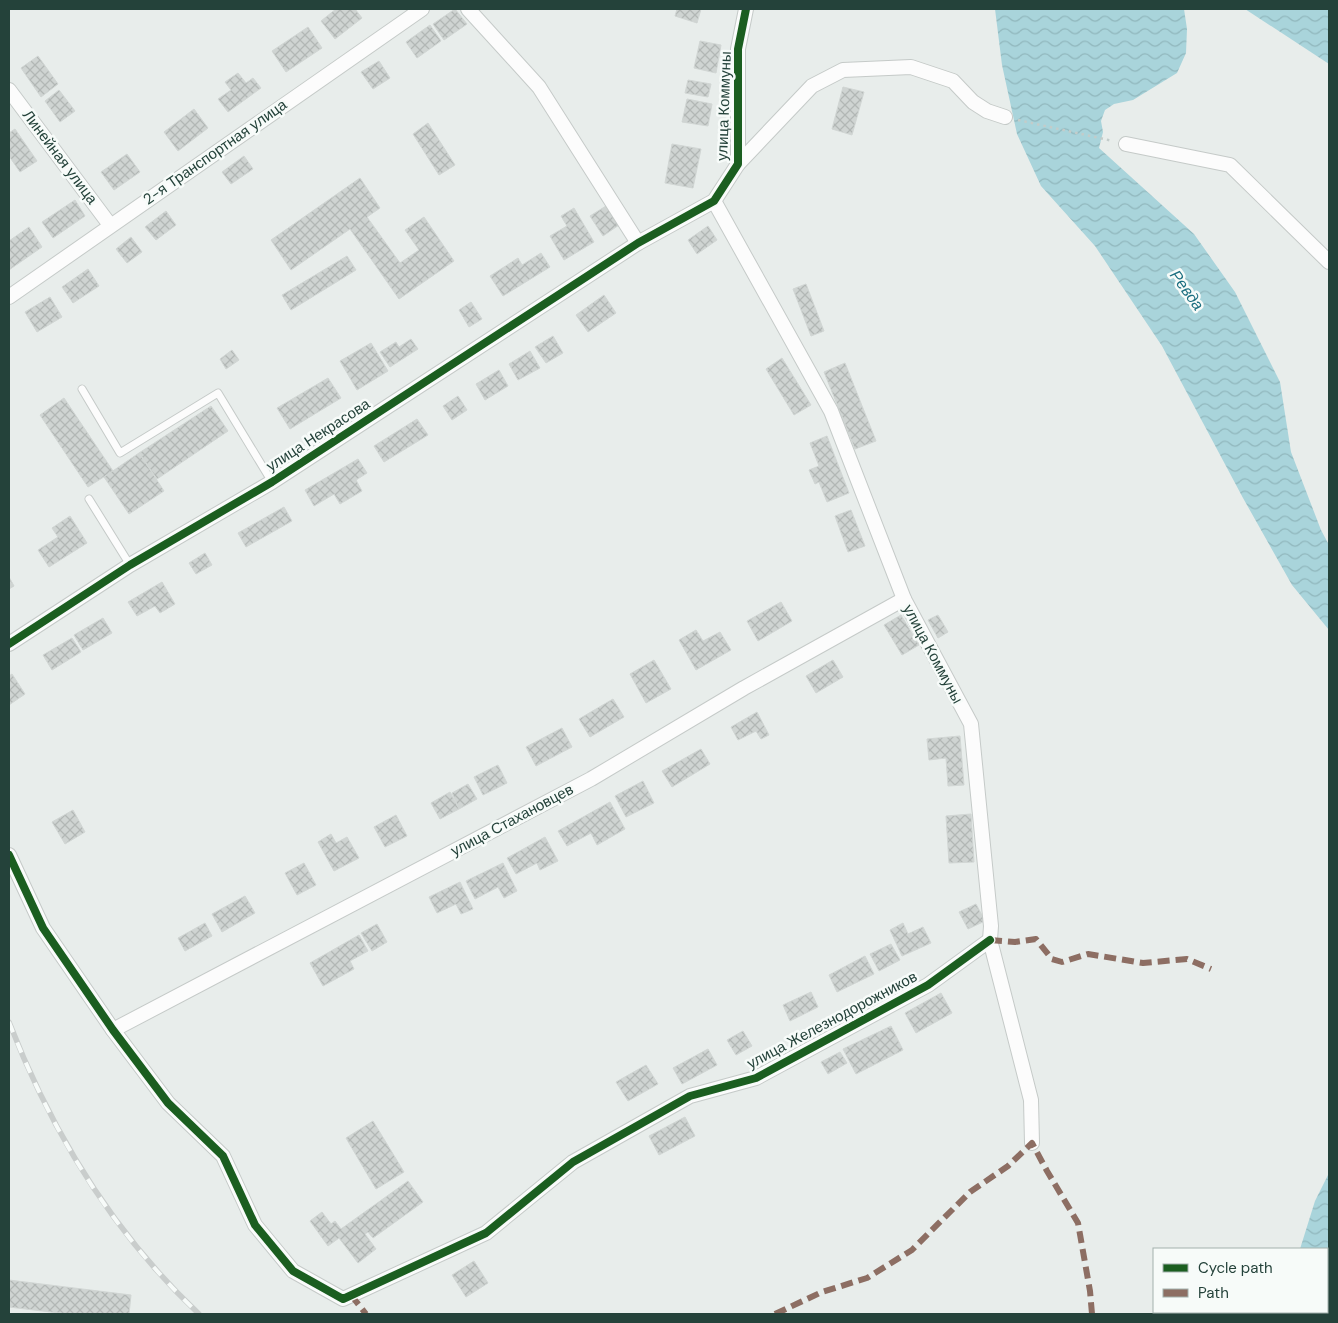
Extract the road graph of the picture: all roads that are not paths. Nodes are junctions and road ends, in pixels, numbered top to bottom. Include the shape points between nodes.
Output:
1 (422, 9) edge
2 (468, 9) edge
3 (746, 9) edge
4 (9, 90) edge
5 (1005, 117) road end
6 (1126, 144) road end
7 (738, 164) junction
8 (714, 201) junction
9 (110, 225) junction
10 (638, 244) junction
11 (1329, 262) edge
12 (9, 297) edge
13 (82, 389) dead end
14 (272, 482) junction
15 (89, 499) dead end
16 (130, 565) junction
17 (904, 599) junction
18 (9, 644) edge
19 (9, 855) edge
20 (990, 940) junction
21 (113, 1030) junction
22 (1032, 1143) dead end

1 - 9 street, 2-я Транспортная улица
2 - 10 street via 539,87
3 - 7 street, улица Коммуны via 738,49
4 - 9 street, Линейная улица
5 - 7 street via 986,111 973,102 953,81 910,67 843,70 812,86
6 - 11 street via 1230,165
7 - 8 street, улица Коммуны
8 - 10 street, улица Коммуны
8 - 17 street, улица Коммуны via 831,411
9 - 12 street, 2-я Транспортная улица
10 - 14 street, улица Некрасова
13 - 14 lane via 120,453 218,392
14 - 16 street, улица Некрасова
15 - 16 lane
16 - 18 street, улица Некрасова
17 - 20 street, улица Коммуны via 971,724
17 - 21 street, улица Стахановцев via 591,778
19 - 21 street via 42,928
20 - 21 street, улица Железнодорожников via 928,985 756,1078 690,1096 573,1162 486,1233 343,1299 293,1271 256,1225 223,1156 168,1103
20 - 22 street, улица Коммуны via 1031,1100

